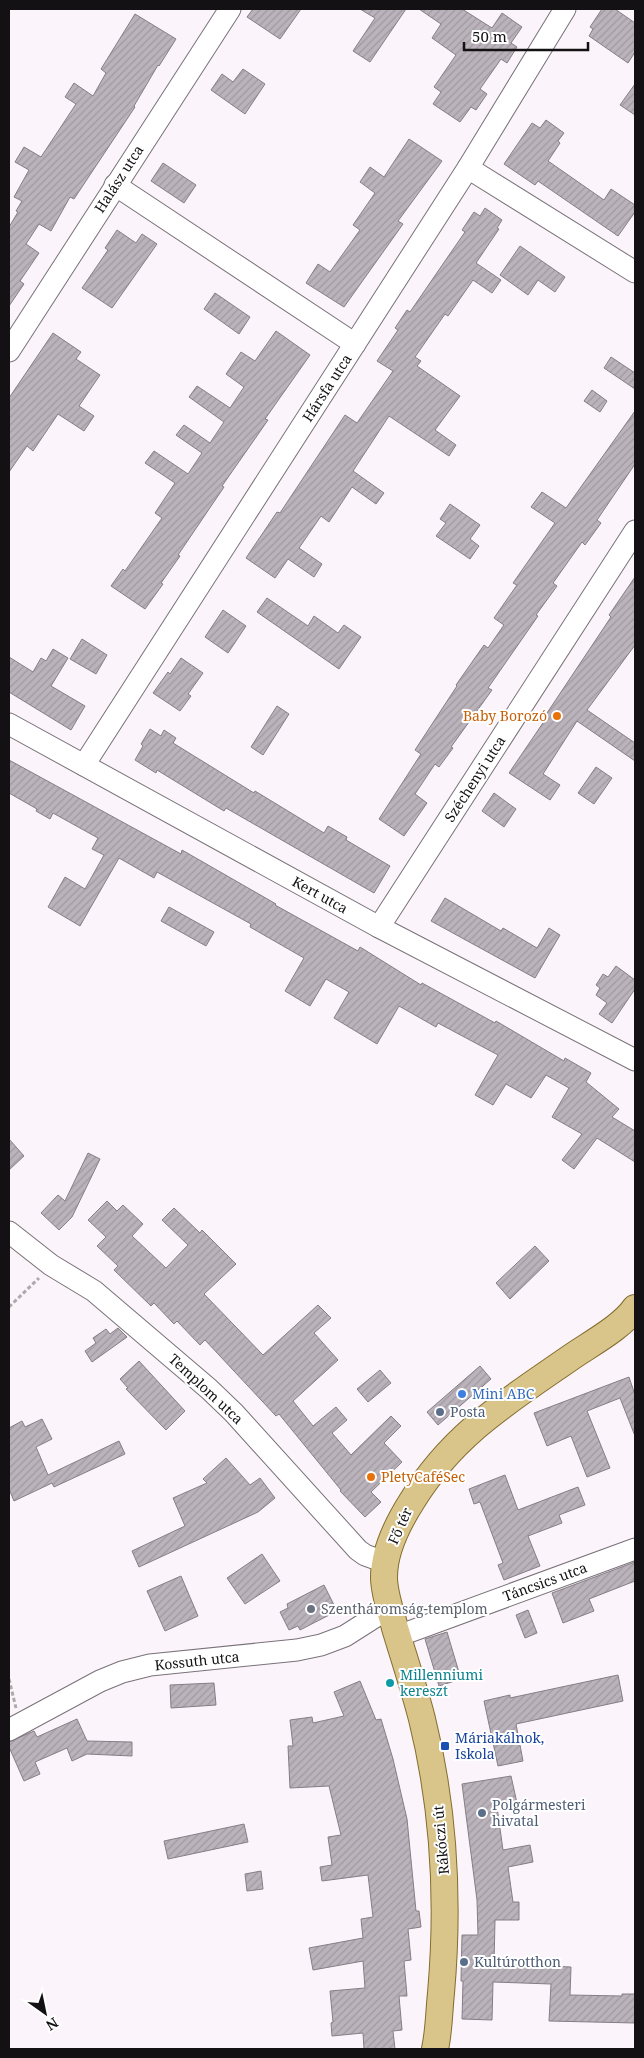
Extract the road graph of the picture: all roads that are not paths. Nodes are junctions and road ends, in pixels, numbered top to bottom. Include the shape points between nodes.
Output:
1 (230, 9) edge
2 (566, 9) edge
3 (468, 168) junction
4 (115, 185) junction
5 (635, 272) edge
6 (355, 344) junction
7 (9, 351) edge
8 (635, 530) edge
9 (9, 724) edge
10 (84, 765) junction
11 (379, 927) junction
12 (635, 1060) edge
13 (9, 1232) edge
14 (635, 1308) edge
15 (635, 1549) edge
16 (386, 1563) junction
17 (389, 1608) junction
18 (398, 1636) junction
19 (15, 1719) edge
20 (435, 2049) edge

1 - 4 street, Halász utca
2 - 3 street, Hársfa utca
3 - 5 street
3 - 6 street, Hársfa utca
4 - 6 street
4 - 7 street, Halász utca
6 - 10 street, Hársfa utca
8 - 11 street, Széchenyi utca
9 - 10 street, Kert utca
10 - 11 street, Kert utca
11 - 12 street, Kert utca
13 - 16 street, Templom utca via 51,1265 94,1291 209,1389 358,1550
14 - 16 main road, Fő tér via 607,1332 482,1420 459,1441 410,1503 391,1541
15 - 18 street, Táncsics utca
16 - 17 main road, Fő tér via 384,1578
17 - 18 main road, Fő tér
17 - 19 street, Kossuth utca via 345,1636 321,1645 150,1665 122,1672
18 - 20 main road, Rákóczi út via 434,1773 442,1841 443,1971

